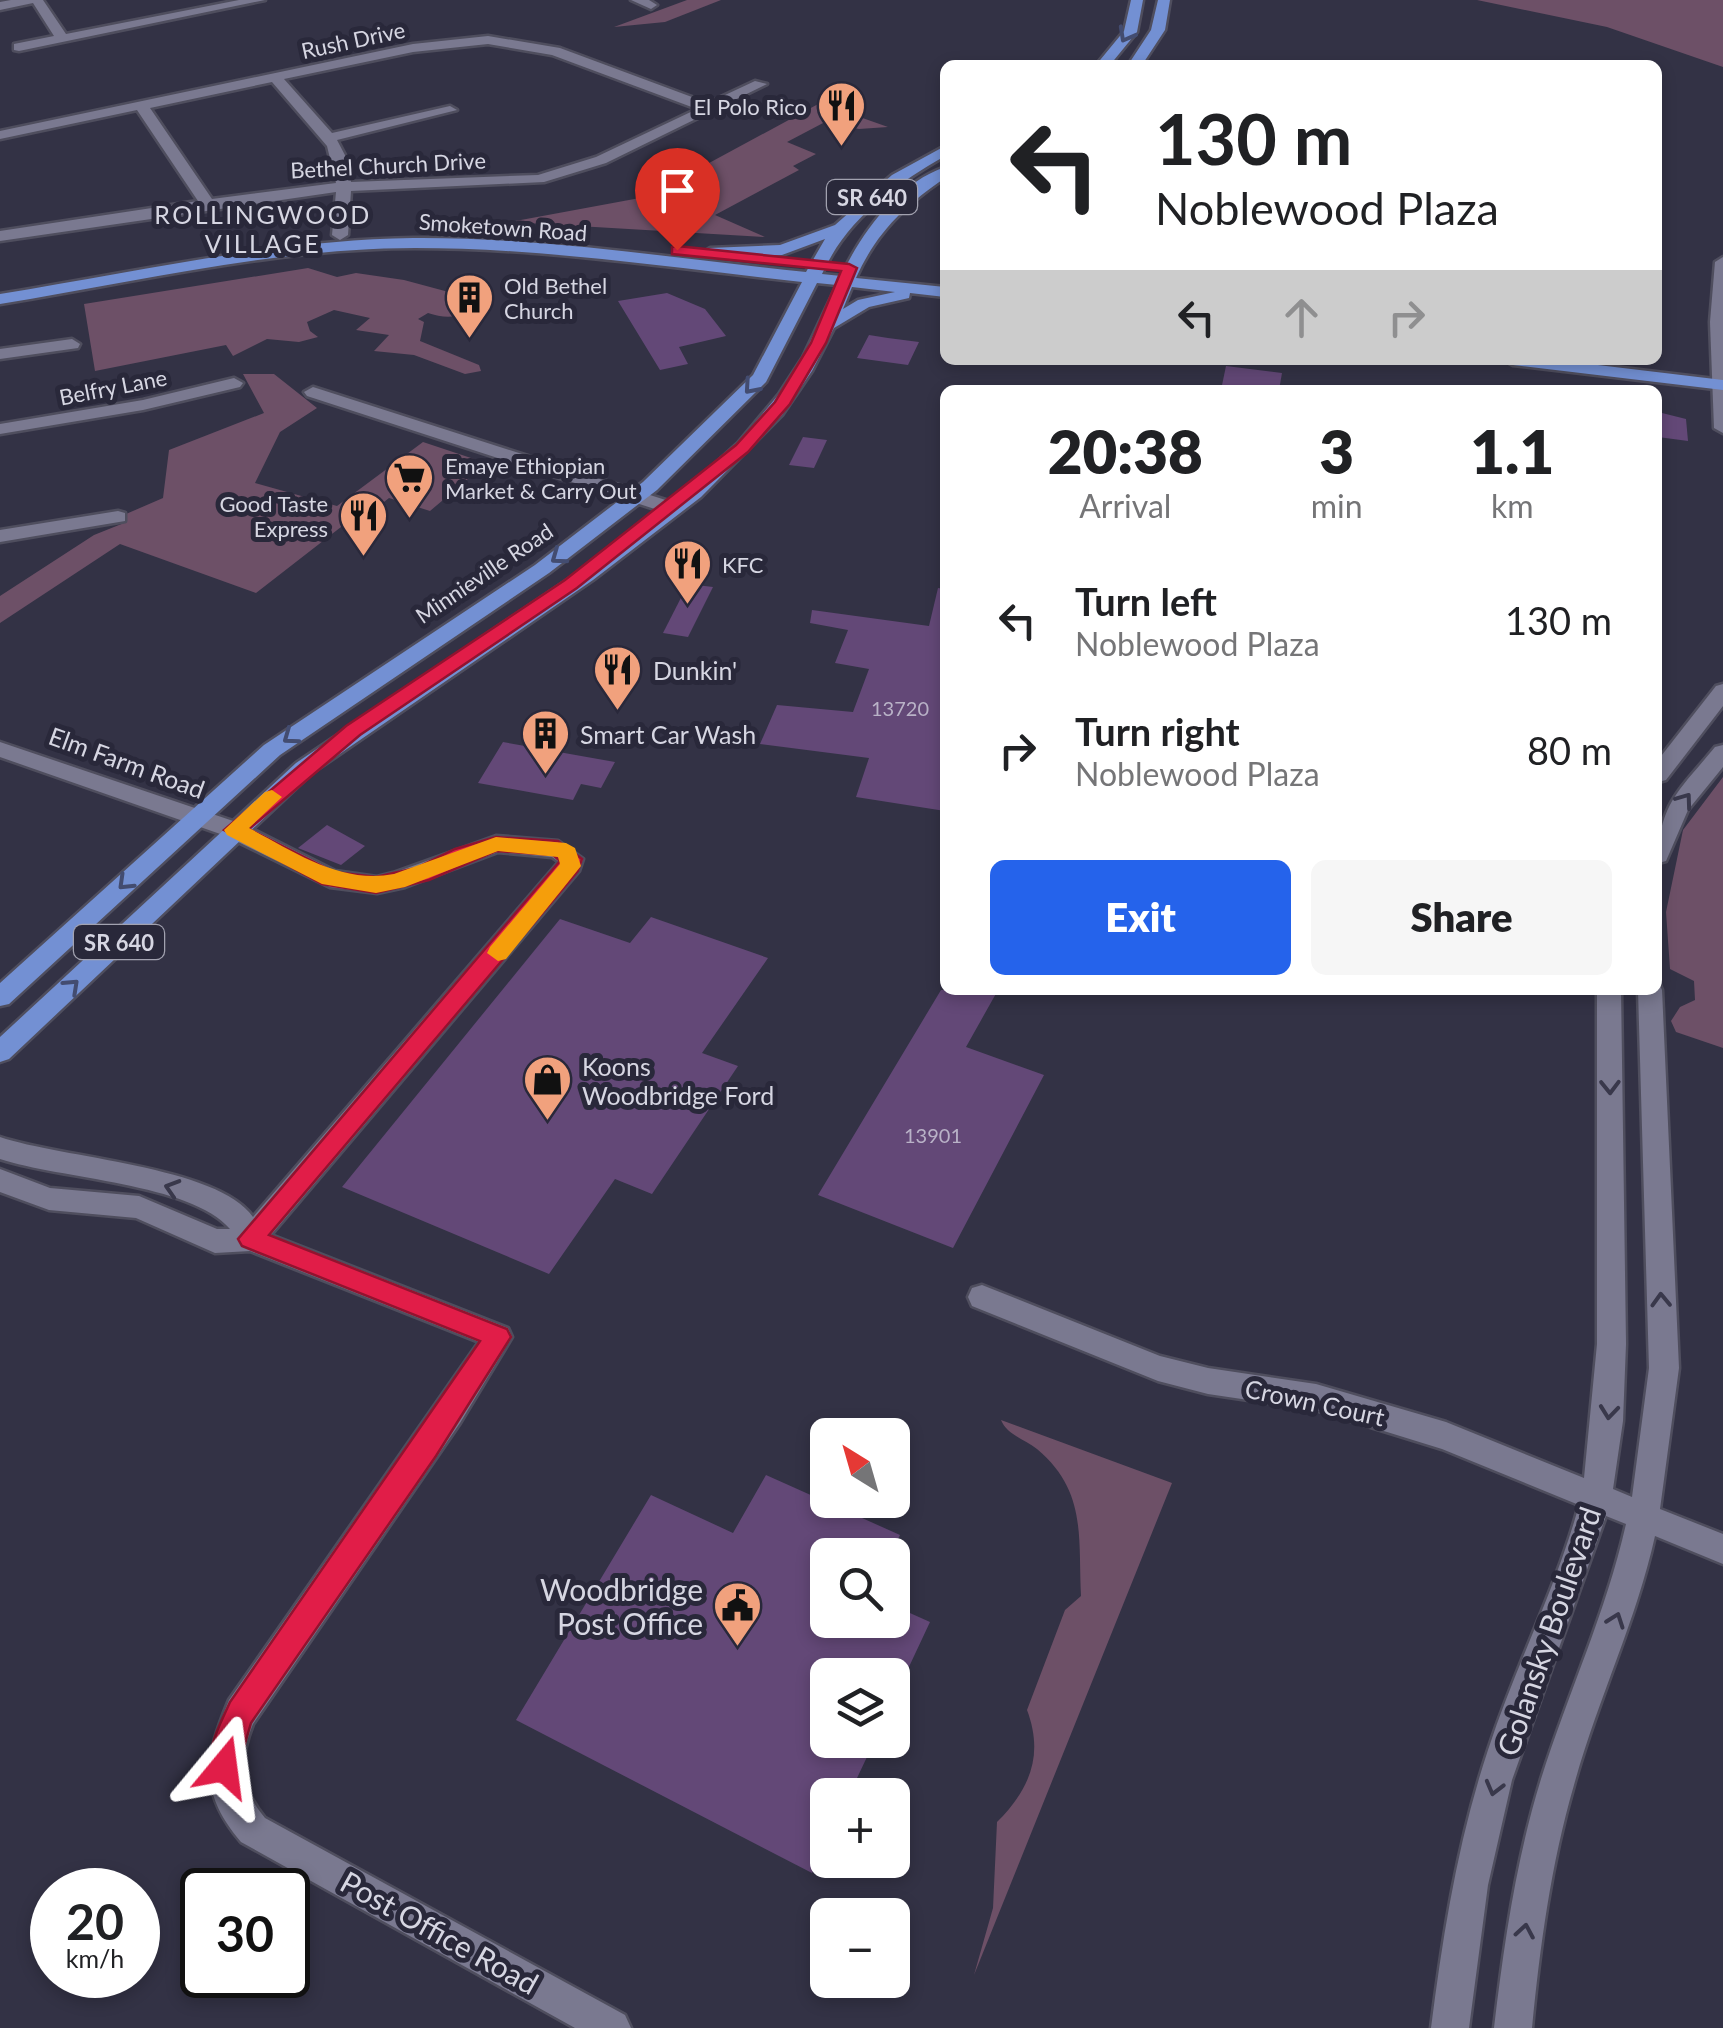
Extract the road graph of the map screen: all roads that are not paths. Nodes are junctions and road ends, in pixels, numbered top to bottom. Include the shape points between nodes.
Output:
1 (33, 0) edge
2 (259, 0) edge
3 (1137, 0) edge
4 (1164, 0) edge
5 (0, 6) edge
6 (62, 38) junction
7 (18, 47) dead end
8 (1107, 60) edge
9 (1137, 60) edge
10 (275, 77) junction
11 (760, 84) dead end
12 (141, 105) junction
13 (708, 108) junction
14 (450, 110) dead end
15 (0, 135) edge
16 (328, 138) junction
17 (940, 153) edge
18 (940, 174) edge
19 (344, 187) junction
20 (208, 204) junction
21 (840, 228) junction
22 (340, 235) junction
23 (0, 236) edge
24 (705, 254) junction
25 (1723, 262) edge
26 (752, 271) junction
27 (816, 271) junction
28 (846, 274) junction
29 (940, 278) edge
30 (0, 286) edge
31 (940, 292) edge
32 (940, 293) edge
33 (0, 299) edge
34 (800, 303) junction
35 (826, 326) junction
36 (72, 344) dead end
37 (0, 354) edge
38 (1662, 363) edge
39 (1577, 365) edge
40 (1720, 376) edge
41 (234, 382) dead end
42 (313, 392) dead end
43 (1723, 428) edge
44 (0, 429) edge
45 (636, 498) junction
46 (671, 508) junction
47 (118, 517) dead end
48 (0, 536) edge
49 (1723, 692) edge
50 (0, 749) edge
51 (1723, 752) edge
52 (1662, 771) edge
53 (196, 816) junction
54 (234, 830) junction
55 (1662, 846) edge
56 (1609, 995) edge
57 (1650, 995) edge
58 (0, 998) edge
59 (0, 1052) edge
60 (0, 1148) edge
61 (0, 1180) edge
62 (251, 1239) junction
63 (982, 1298) dead end
64 (1595, 1500) junction
65 (1644, 1520) junction
66 (1723, 1550) edge
67 (612, 2028) edge
68 (1450, 2028) edge
69 (1513, 2028) edge

1 - 5 street
1 - 6 street
2 - 6 street
3 -> 8 main road via 1130,32
4 - 9 main road via 1158,30
6 - 7 street
10 - 12 street, Rush Drive
10 - 13 street, Rush Drive via 430,45 508,40 555,50
10 - 16 street
11 - 13 street, Bethel Church Drive
12 - 15 street, Rush Drive
12 - 20 street
13 - 19 street, Bethel Church Drive via 601,160 540,179
14 - 16 street
16 - 19 street via 341,160
17 - 21 main road, Minnieville Road / SR 640 via 874,195
18 - 28 main road, SR 640 via 878,224
19 - 20 street, Bethel Church Drive
19 - 22 street
20 - 23 street, Bethel Church Drive
21 - 24 main road via 782,250
21 - 27 main road, Minnieville Road / SR 640
22 - 24 main road, Smoketown Road via 462,231
22 - 30 main road, Smoketown Road
24 - 27 main road, Smoketown Road
25 - 40 street
26 - 27 main road, Smoketown Road
26 - 33 main road, Smoketown Road via 498,246 394,244 292,252
26 - 34 main road via 787,285
27 - 28 main road, Smoketown Road
27 - 34 main road, Minnieville Road / SR 640
28 - 29 main road, Smoketown Road
28 - 31 main road, Smoketown Road
28 - 35 main road, SR 640
32 - 35 main road via 872,300
34 -> 45 main road, Minnieville Road / SR 640 via 760,378
35 - 46 main road, SR 640 via 768,421
36 - 37 street
38 - 40 main road
39 - 40 main road
40 - 43 street
41 - 44 street, Belfry Lane
42 - 45 street
45 - 46 street
45 -> 53 main road, Minnieville Road / SR 640 via 542,569 300,730
46 - 54 main road, SR 640 via 571,584 353,730
47 - 48 street
49 - 52 street
50 - 53 street, Elm Farm Road
55 -> 51 street via 1678,808
53 - 54 street, Elm Farm Road
53 -> 58 main road, Minnieville Road / SR 640
59 -> 54 main road, SR 640
54 - 62 street, Elm Farm Road via 320,875 376,885 496,844 558,848 571,859
56 -> 64 street, Golansky Boulevard via 1611,1397
65 -> 57 street, Golansky Boulevard via 1664,1368
62 -> 60 street via 236,1214 195,1196
61 - 62 street via 49,1198 139,1207 215,1241
62 - 67 street, Post Office Road via 498,1337 241,1712 224,1767 237,1813 254,1830
63 - 64 street, Crown Court via 1158,1368 1375,1412
64 - 65 street, Crown Court
64 -> 68 street, Golansky Boulevard via 1570,1584 1504,1749 1480,1839
65 - 66 street, Crown Court
69 -> 65 street, Golansky Boulevard via 1538,1855

